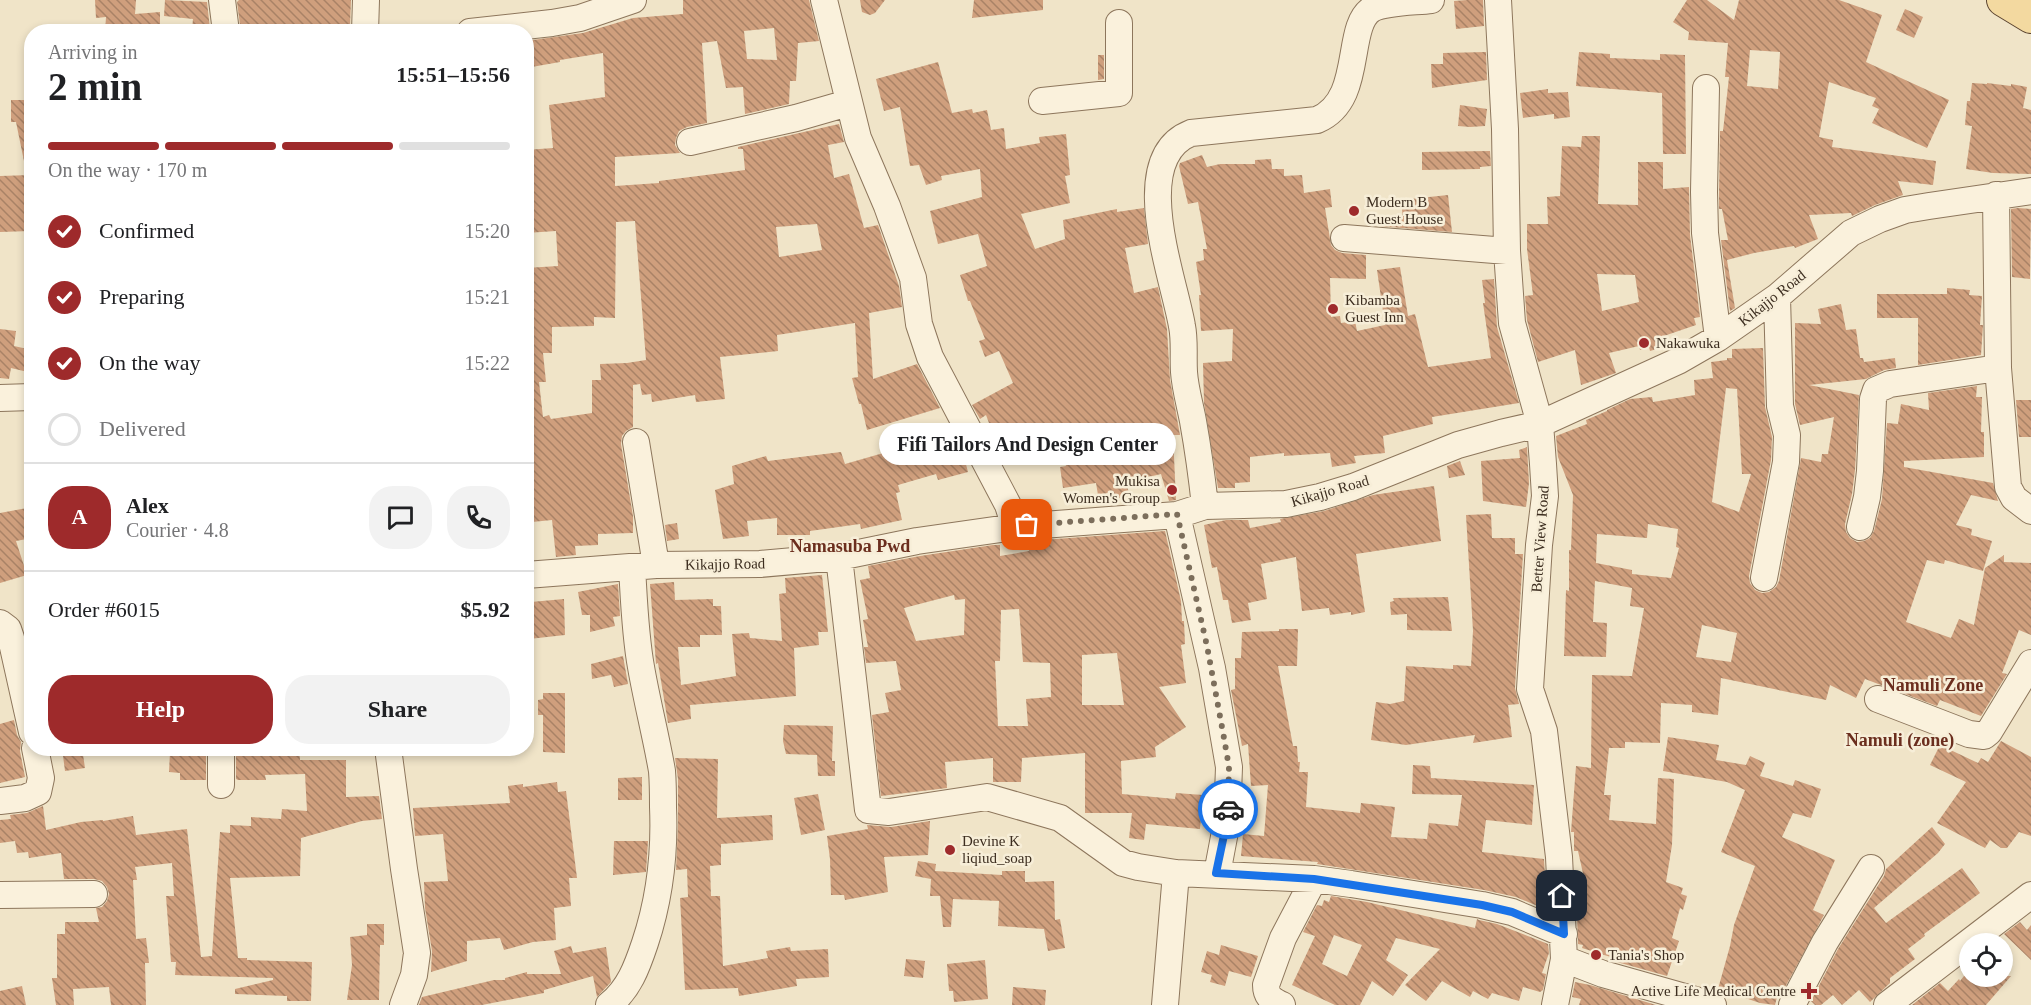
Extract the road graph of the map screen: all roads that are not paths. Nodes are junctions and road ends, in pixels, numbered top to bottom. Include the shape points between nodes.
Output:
1 (222, 0) edge
2 (366, 0) edge
3 (633, 0) edge
4 (824, 0) edge
5 (1431, 0) edge
6 (1498, 0) edge
7 (2003, 0) edge
8 (2031, 17) edge
9 (1119, 23) dead end
10 (225, 24) edge
11 (365, 24) edge
12 (534, 24) edge
13 (1706, 87) dead end
14 (1042, 101) dead end
15 (848, 103) junction
16 (690, 142) dead end
17 (2031, 191) edge
18 (1995, 195) junction
19 (1344, 238) dead end
20 (1507, 251) junction
21 (1777, 297) junction
22 (1718, 338) junction
23 (1998, 368) junction
24 (24, 397) edge
25 (0, 398) edge
26 (1540, 424) junction
27 (636, 442) dead end
28 (1205, 507) junction
29 (2031, 511) edge
30 (1177, 514) junction
31 (1015, 527) junction
32 (1860, 527) dead end
33 (839, 557) junction
34 (644, 566) junction
35 (534, 574) edge
36 (1764, 578) dead end
37 (0, 623) edge
38 (2031, 663) edge
39 (24, 696) edge
40 (1878, 699) dead end
41 (37, 756) edge
42 (221, 756) edge
43 (389, 756) edge
44 (221, 785) dead end
45 (0, 801) edge
46 (1871, 868) dead end
47 (1176, 873) junction
48 (1216, 873) junction
49 (1314, 879) junction
50 (94, 894) dead end
51 (0, 895) edge
52 (2031, 895) edge
53 (1564, 947) junction
54 (403, 1005) edge
55 (609, 1005) edge
56 (1165, 1005) edge
57 (1282, 1005) edge
58 (1555, 1005) edge
59 (1713, 1005) edge
60 (1792, 1005) edge
61 (1887, 1005) edge

1 - 10 street
2 - 11 street
3 - 12 street via 580,18
4 - 15 street
5 - 28 street via 1378,6 1369,11 1341,100 1331,113 1317,120 1191,133 1181,136 1166,154 1159,181 1163,250 1182,326 1184,373
6 - 20 street, Better View Road
7 - 8 main road
9 - 14 street via 1119,93
13 - 22 street via 1705,233
15 - 16 street
15 - 31 street via 913,278 919,324 927,349 1008,505
17 - 18 street, Kikajjo Road
18 - 21 street, Kikajjo Road via 1905,210 1861,227
18 - 23 street
19 - 20 street
20 - 26 street, Better View Road via 1512,323
21 - 22 street, Kikajjo Road
21 - 36 street via 1779,396 1787,435 1786,462
22 - 26 street, Kikajjo Road via 1678,361
23 - 29 street via 2008,487 2014,498
23 - 32 street via 1890,384 1876,390 1867,496
24 - 25 street
26 - 28 street, Kikajjo Road via 1458,446 1320,497 1286,504
26 - 53 street, Better View Road via 1545,496 1530,689 1544,731 1551,779
27 - 34 street
28 - 30 street, Kikajjo Road
30 - 31 street, Kikajjo Road
30 - 48 street via 1212,668 1229,767 1227,821
31 - 33 street, Kikajjo Road
33 - 34 street, Kikajjo Road via 760,564
33 - 47 street via 868,810 888,812 987,797 1060,818 1123,863
34 - 35 street, Kikajjo Road
34 - 55 street via 635,616 662,773 661,882 655,914 632,978 622,995
37 - 39 street via 11,638
38 - 40 street via 1984,736 1969,734
41 - 45 street via 41,778 38,792
42 - 44 street
43 - 54 street via 417,952
46 - 60 street
47 - 48 street
47 - 56 street
48 - 49 street
49 - 53 street via 1512,912
49 - 57 street via 1283,939 1266,985 1266,993
50 - 51 street
52 - 61 street
53 - 58 street, Better View Road
53 - 59 street via 1603,974

